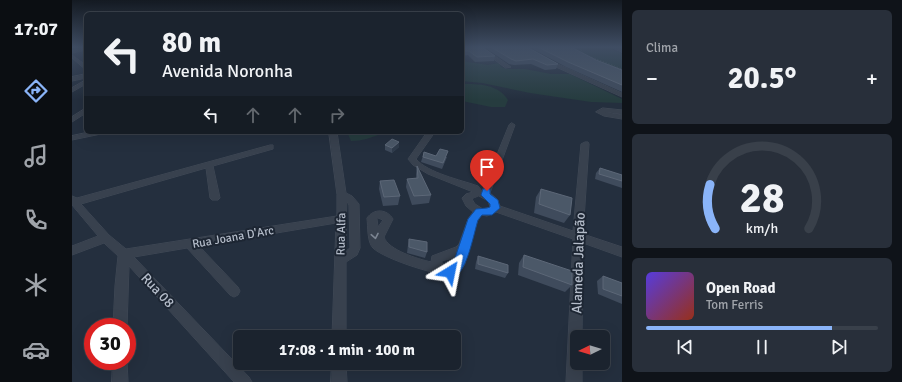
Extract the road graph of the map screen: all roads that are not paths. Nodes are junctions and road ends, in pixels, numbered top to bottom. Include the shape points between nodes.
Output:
1 (505, 65) edge
2 (556, 65) edge
3 (508, 67) dead end
4 (84, 76) edge
5 (72, 79) edge
6 (84, 83) edge
7 (72, 90) edge
8 (622, 95) edge
9 (84, 112) edge
10 (622, 112) edge
11 (622, 117) edge
12 (72, 120) edge
13 (512, 125) dead end
14 (89, 134) edge
15 (333, 134) edge
16 (430, 134) edge
17 (72, 138) edge
18 (585, 144) dead end
19 (270, 148) dead end
20 (209, 164) junction
21 (482, 194) junction
22 (342, 195) junction
23 (215, 198) dead end
24 (74, 201) edge
25 (495, 208) junction
26 (479, 211) junction
27 (341, 219) junction
28 (578, 237) junction
29 (105, 238) junction
30 (190, 244) junction
31 (463, 248) junction
32 (72, 250) edge
33 (393, 252) dead end
34 (622, 252) edge
35 (124, 254) junction
36 (436, 259) junction
37 (340, 260) junction
38 (418, 263) junction
39 (441, 270) junction
40 (234, 290) dead end
41 (120, 318) edge
42 (339, 330) edge
43 (120, 370) edge
44 (339, 370) edge
45 (120, 382) edge
46 (244, 382) edge
47 (339, 382) edge
48 (574, 382) edge

1 - 3 street
2 - 8 street
4 - 5 street
6 - 7 street
9 - 12 street
10 - 11 street via 599,112
13 - 21 street
14 - 17 street
15 - 22 street, Rua Alfa
16 - 21 street via 412,159 413,163 475,188
18 - 28 street, Alameda Jalapão
19 - 20 street
20 - 23 street
20 - 24 street
21 - 25 street via 495,202
21 - 26 street via 471,194 467,198 471,207
22 - 27 street, Rua Alfa
22 - 37 street via 354,204 355,248
24 - 29 street, Rua 08
25 - 26 street via 489,212
25 - 28 street
26 - 31 street via 473,219
27 - 30 street, Rua Joana D'Arc
27 - 37 street, Rua Alfa
28 - 34 street
28 - 48 street, Alameda Jalapão
29 - 32 street
29 - 35 street, Rua 08
30 - 35 street, Rua Joana D'Arc
30 - 40 street
31 - 36 street via 453,256 441,256
31 - 39 street via 459,264 454,271
33 - 38 street
35 - 41 street
35 - 46 street, Rua 08
36 - 38 street via 428,263
36 - 39 street
37 - 42 street, Rua Alfa
38 - 39 street
43 - 45 street
44 - 47 street

